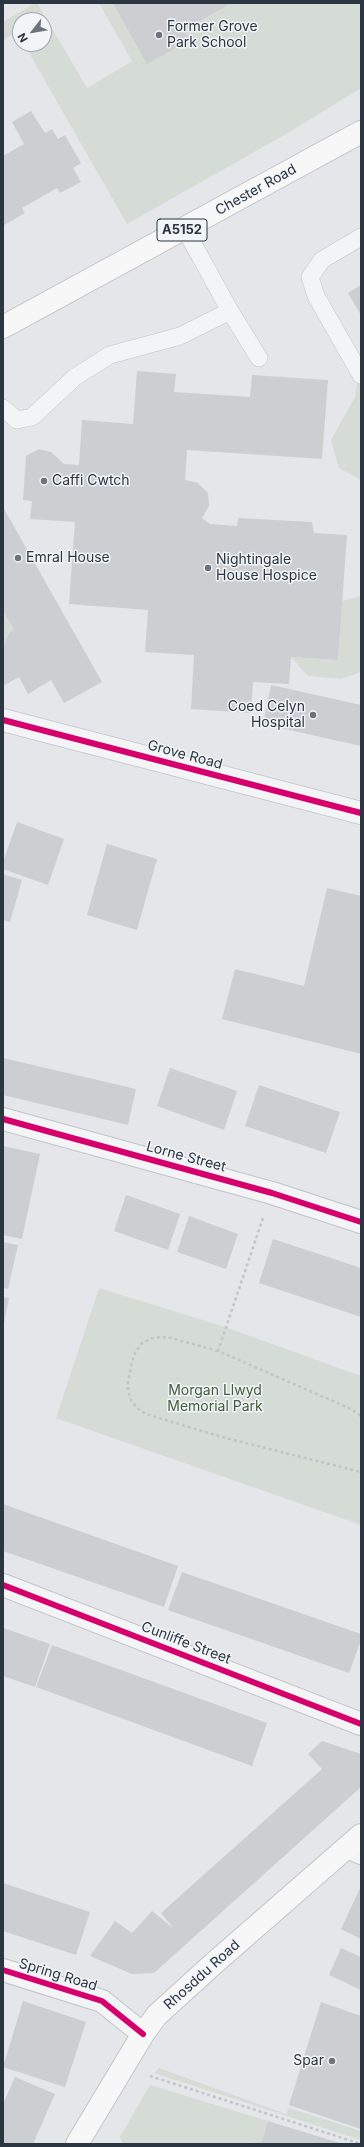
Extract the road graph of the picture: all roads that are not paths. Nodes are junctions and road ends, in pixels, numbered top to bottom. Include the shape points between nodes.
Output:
1 (361, 132) edge
2 (185, 229) junction
3 (361, 237) edge
4 (230, 311) junction
5 (3, 327) edge
6 (259, 358) dead end
7 (361, 375) edge
8 (3, 408) edge
9 (3, 720) edge
10 (361, 813) edge
11 (3, 1119) edge
12 (361, 1222) edge
13 (3, 1584) edge
14 (361, 1724) edge
15 (357, 1845) edge
16 (3, 1970) edge
17 (142, 2034) junction
18 (76, 2144) edge

1 - 2 main road, Chester Road / A5152
2 - 4 lane
2 - 5 main road, Chester Road / A5152
3 - 7 lane via 322,260 310,277 316,296
4 - 6 lane
4 - 8 lane via 180,336 110,355 75,376 32,417 17,420
9 - 10 street, Grove Road
11 - 12 street, Lorne Street via 272,1193
13 - 14 street, Cunliffe Street
15 - 17 main road, Rhosddu Road via 212,1965
16 - 17 street, Spring Road via 102,2001
17 - 18 main road, Rhosddu Road

